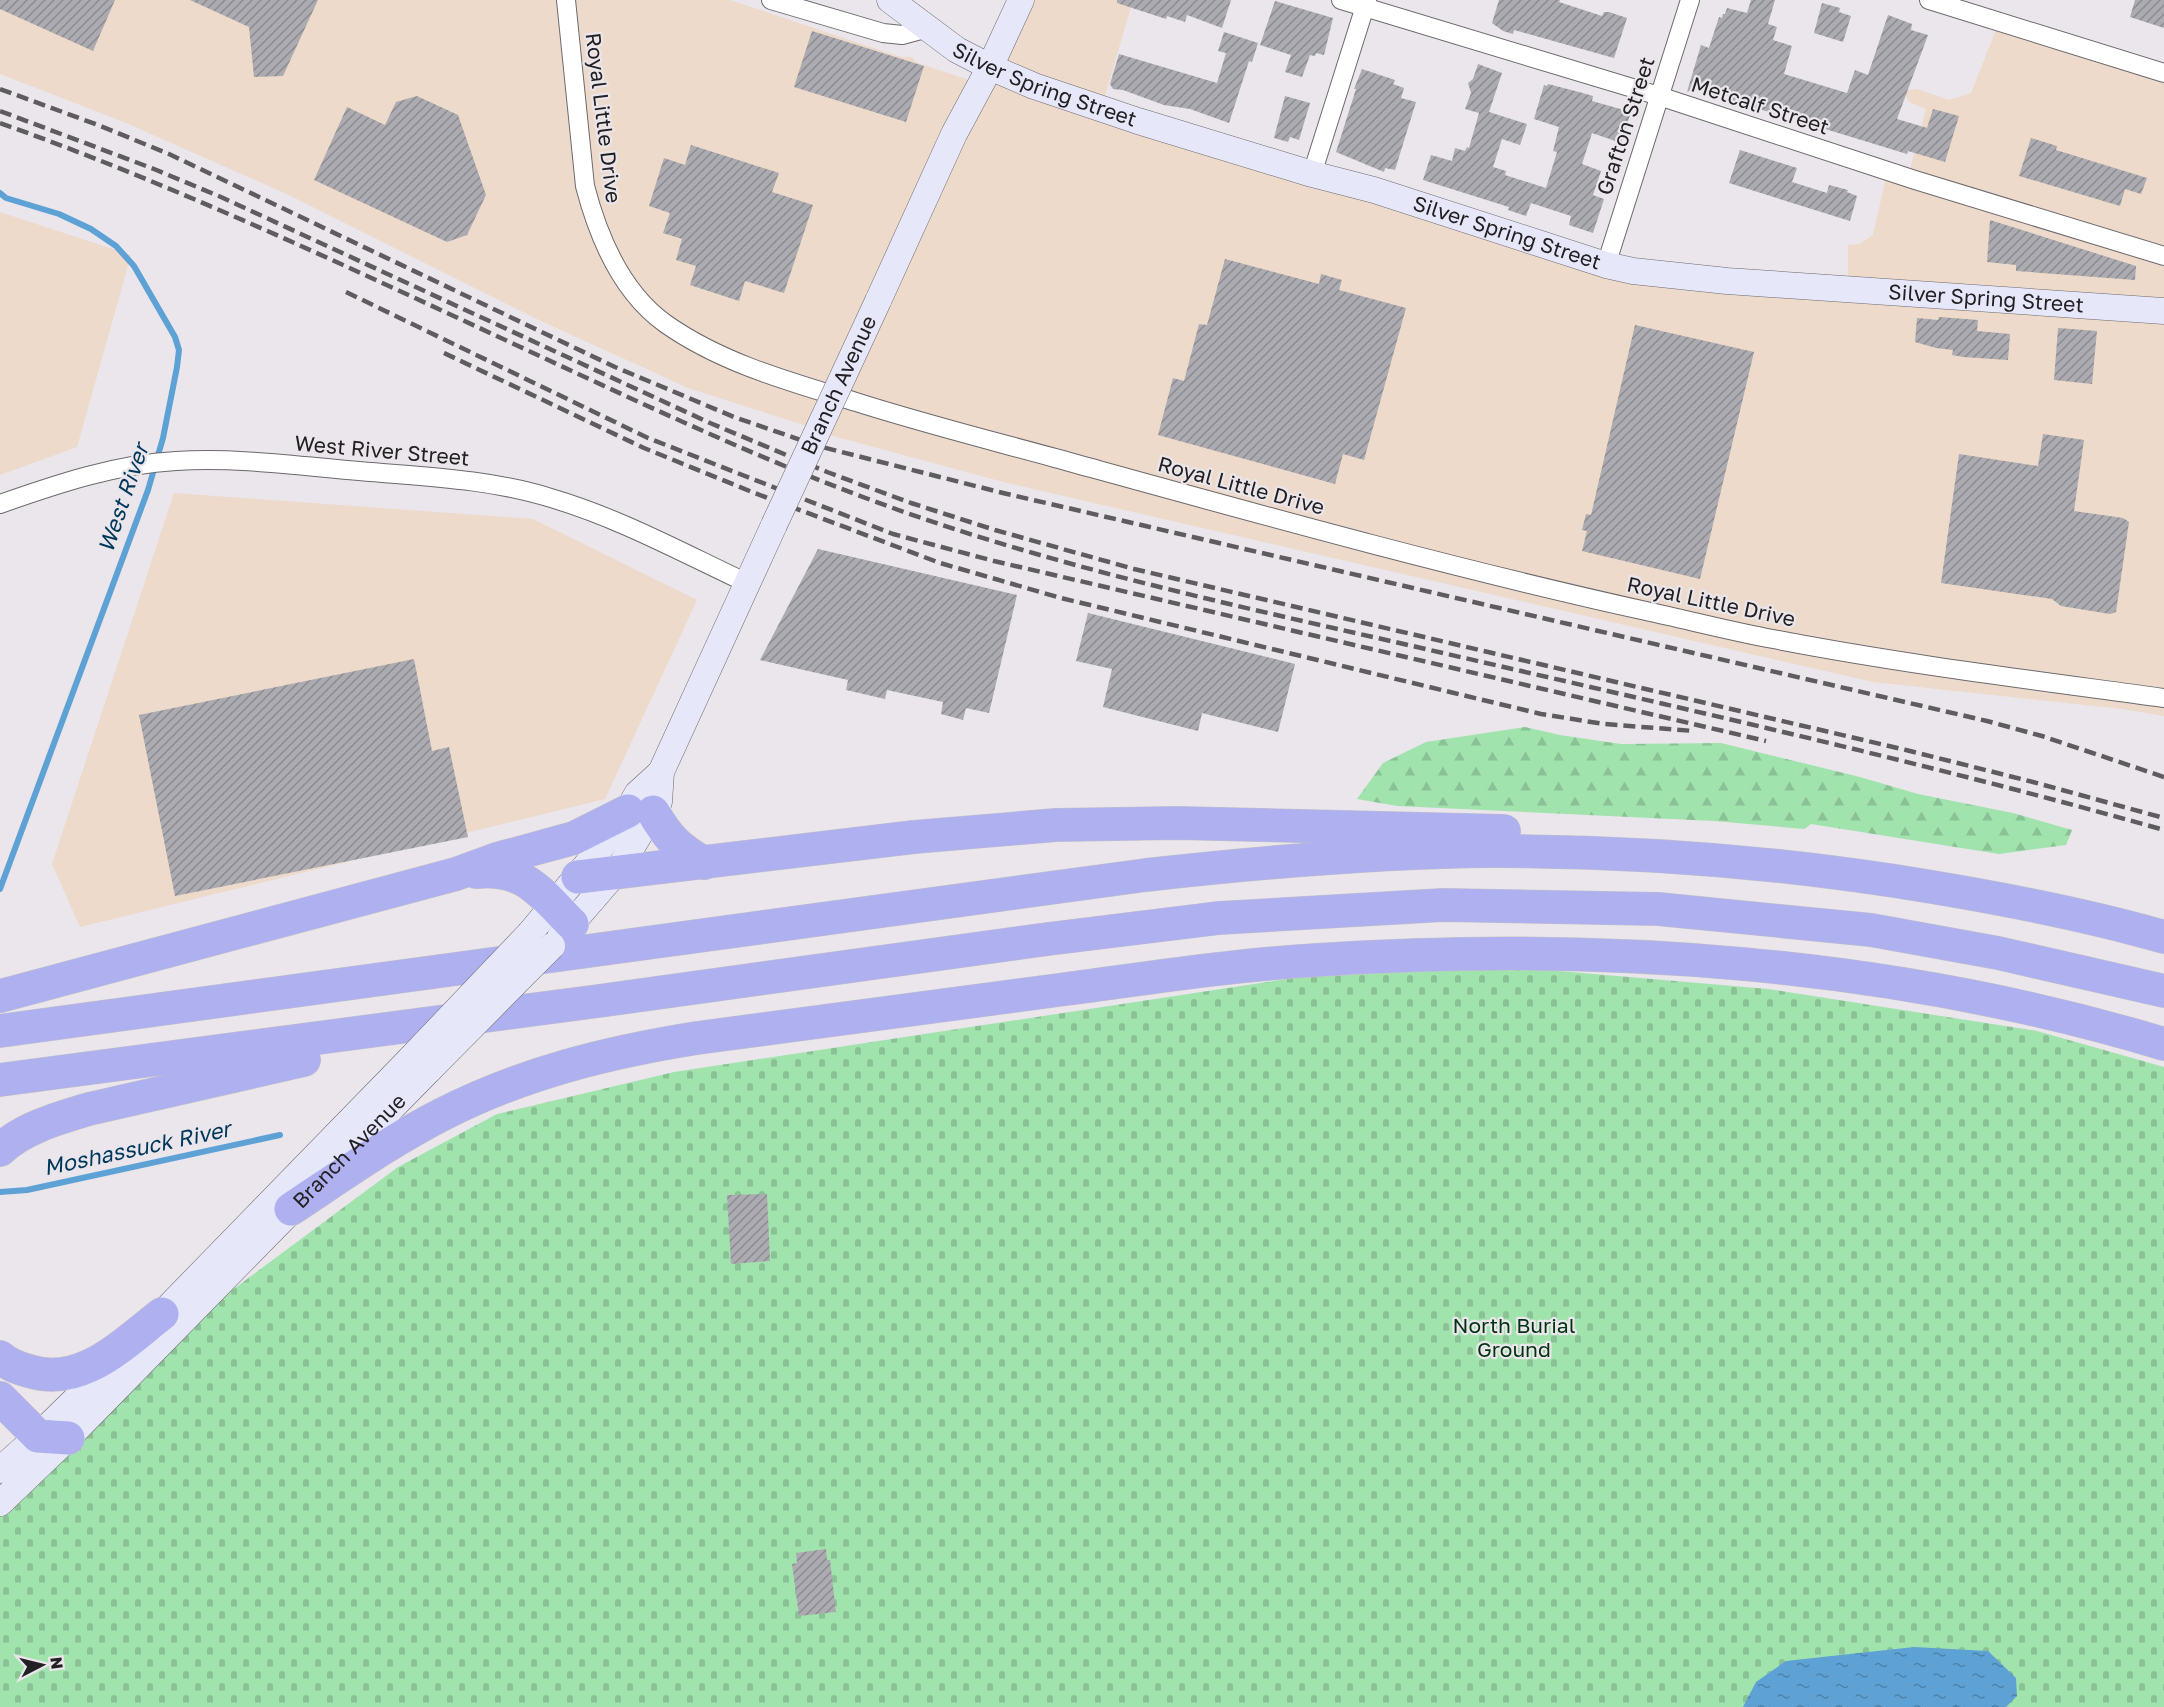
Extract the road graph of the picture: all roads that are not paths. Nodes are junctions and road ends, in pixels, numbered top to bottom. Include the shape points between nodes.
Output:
1 (566, 0) edge
2 (771, 0) edge
3 (890, 0) edge
4 (1022, 0) edge
5 (1341, 0) edge
6 (1690, 0) edge
7 (1929, 0) edge
8 (1366, 4) edge
9 (928, 28) junction
10 (990, 68) junction
11 (2164, 73) edge
12 (1659, 96) junction
13 (1312, 174) junction
14 (2164, 256) edge
15 (1606, 265) junction
16 (2164, 311) edge
17 (0, 504) edge
18 (747, 583) junction
19 (2164, 698) edge
20 (641, 812) junction
21 (1580, 853) junction
22 (704, 863) junction
23 (615, 873) junction
24 (456, 874) junction
25 (578, 877) junction
26 (559, 926) junction
27 (2164, 937) edge
28 (2164, 991) edge
29 (0, 996) edge
30 (516, 1011) junction
31 (0, 1030) edge
32 (2164, 1044) edge
33 (421, 1063) junction
34 (0, 1080) edge
35 (0, 1150) edge
36 (291, 1209) junction
37 (162, 1314) junction
38 (0, 1357) edge
39 (0, 1398) edge
40 (53, 1437) junction
41 (0, 1470) edge
42 (0, 1503) edge

1 - 19 street, Royal Little Drive via 585,186 603,242 627,284 661,320 694,342 772,377 1166,489 1544,589 1800,644
2 - 9 street via 883,33 902,36
3 - 9 main road, Silver Spring Street
4 - 10 main road, Branch Avenue
5 - 8 street, Metcalf Street
6 - 12 street, Grafton Street
7 - 11 street
8 - 12 street, Metcalf Street
8 - 13 street
9 - 10 main road, Silver Spring Street
10 - 13 main road, Silver Spring Street via 1138,121
10 - 18 main road, Branch Avenue, bridge via 954,135
12 - 14 street, Metcalf Street
12 - 15 street, Grafton Street
13 - 15 main road, Silver Spring Street via 1374,190
15 - 16 main road, Silver Spring Street via 1727,281
17 - 18 street, West River Street via 70,481 143,464 175,461 234,461 448,478 550,497 603,516
18 - 20 main road, Branch Avenue via 661,772 638,794
20 - 22 highway via 684,852
20 - 23 main road, Branch Avenue
20 - 24 highway via 574,838
20 - 25 main road, Branch Avenue via 622,822
21 - 22 highway via 1500,830 1117,823 935,834
21 - 27 highway via 1741,862 1880,879 2020,903
21 - 31 highway via 1414,853 1193,870
22 - 23 highway
23 - 25 highway
23 - 26 main road, Branch Avenue
24 - 26 highway via 496,871 518,876 532,885
24 - 29 highway
25 - 26 main road, Branch Avenue
26 - 33 main road, Branch Avenue, bridge
26 - 33 main road, Branch Avenue, bridge via 530,933
28 - 30 highway via 1998,952 1871,930 1658,909 1443,905 1219,918
30 - 34 highway
30 - 35 highway via 89,1109 58,1118 15,1138
32 - 36 highway via 1993,1001 1832,975 1708,961 1506,952 1279,963 697,1038 597,1058 524,1079 444,1113
33 - 36 main road, Branch Avenue
33 - 37 main road, Branch Avenue
36 - 40 main road, Branch Avenue
37 - 38 highway via 106,1358 77,1371 37,1374
37 - 40 main road, Branch Avenue
39 - 40 highway
40 - 41 main road, Branch Avenue
40 - 42 main road, Branch Avenue

